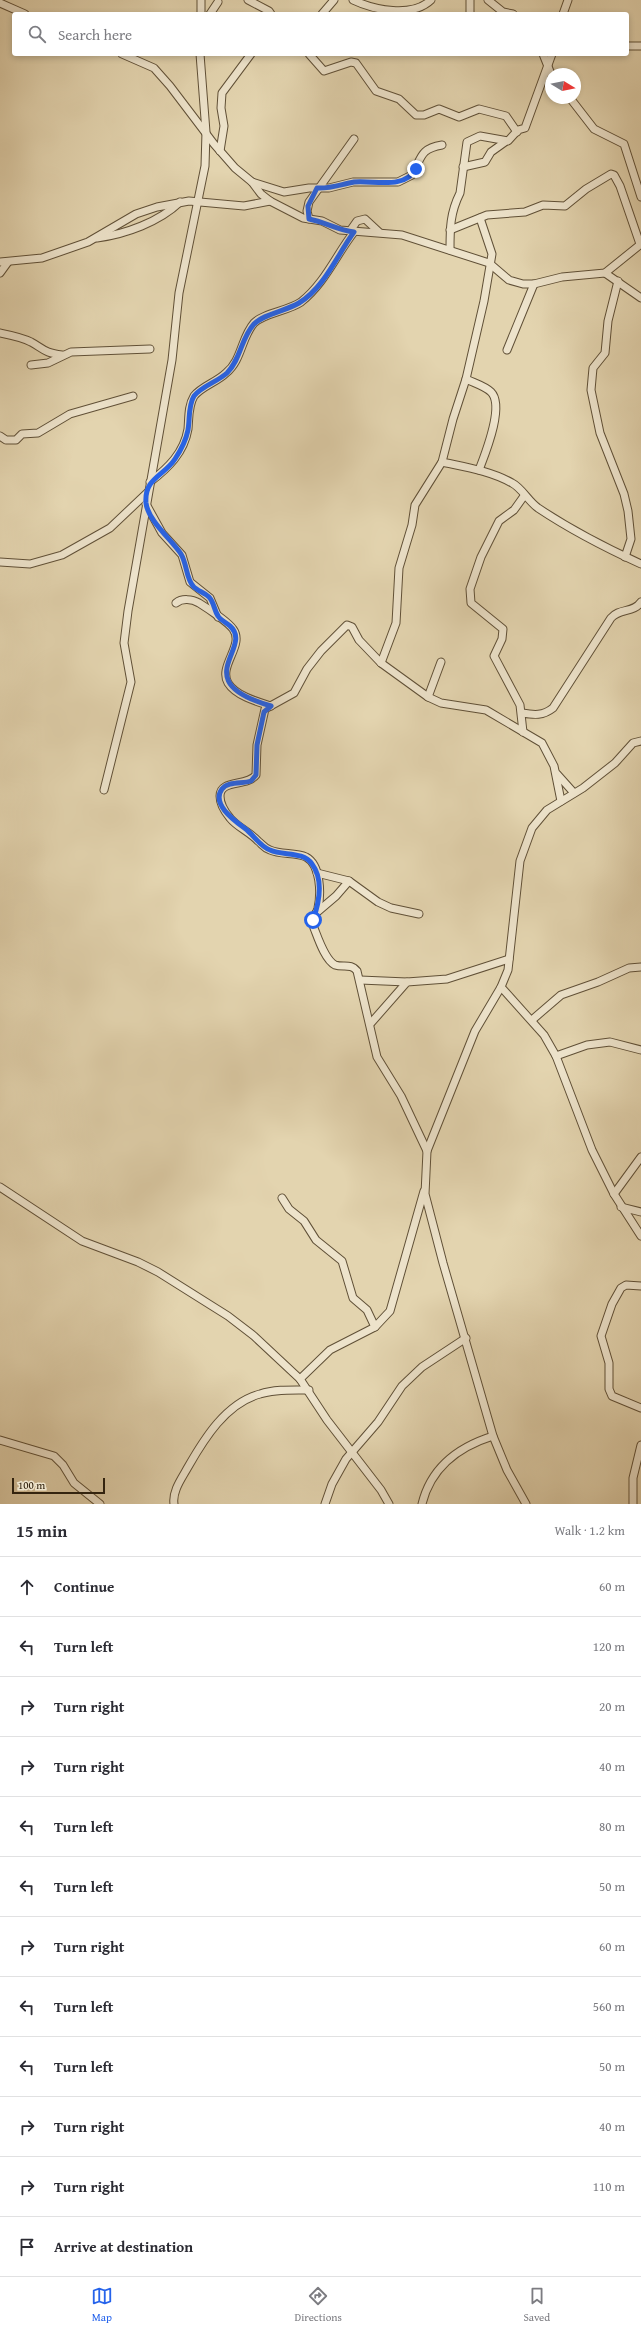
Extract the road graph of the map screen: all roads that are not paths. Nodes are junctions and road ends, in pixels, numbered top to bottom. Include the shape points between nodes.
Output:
1 (201, 0) edge
2 (248, 0) edge
3 (334, 0) edge
4 (353, 0) edge
5 (431, 0) edge
6 (470, 0) edge
7 (488, 0) edge
8 (568, 0) edge
9 (0, 2) edge
10 (218, 2) dead end
11 (21, 12) edge
12 (201, 12) edge
13 (211, 12) edge
14 (270, 12) edge
15 (324, 12) edge
16 (470, 12) edge
17 (504, 12) edge
18 (564, 12) edge
19 (629, 46) edge
20 (641, 46) edge
21 (127, 56) edge
22 (200, 56) edge
23 (250, 56) edge
24 (311, 56) edge
25 (544, 56) edge
26 (552, 56) edge
27 (548, 68) edge
28 (550, 68) edge
29 (545, 81) edge
30 (575, 104) edge
31 (206, 132) junction
32 (517, 132) junction
33 (354, 139) dead end
34 (505, 142) junction
35 (442, 145) dead end
36 (220, 151) junction
37 (463, 167) junction
38 (252, 182) junction
39 (317, 188) junction
40 (641, 197) edge
41 (199, 200) junction
42 (270, 201) junction
43 (180, 202) junction
44 (480, 218) junction
45 (309, 219) junction
46 (450, 230) junction
47 (352, 232) junction
48 (379, 232) junction
49 (96, 238) junction
50 (640, 244) edge
51 (450, 250) junction
52 (0, 262) edge
53 (8, 262) junction
54 (491, 266) junction
55 (0, 273) edge
56 (605, 273) junction
57 (618, 281) junction
58 (534, 284) junction
59 (640, 296) edge
60 (0, 333) edge
61 (150, 349) dead end
62 (507, 350) dead end
63 (62, 355) junction
64 (31, 365) dead end
65 (466, 379) junction
66 (133, 396) dead end
67 (0, 436) edge
68 (442, 462) junction
69 (479, 470) junction
70 (150, 482) junction
71 (148, 492) junction
72 (524, 496) junction
73 (146, 504) junction
74 (624, 557) junction
75 (0, 562) edge
76 (641, 564) edge
77 (176, 602) dead end
78 (641, 602) edge
79 (218, 617) junction
80 (441, 662) dead end
81 (381, 663) junction
82 (428, 697) junction
83 (271, 706) junction
84 (522, 713) junction
85 (523, 732) junction
86 (641, 741) edge
87 (557, 774) junction
88 (104, 790) dead end
89 (574, 794) junction
90 (561, 801) junction
91 (317, 873) junction
92 (349, 880) junction
93 (316, 913) junction
94 (418, 914) dead end
95 (509, 959) junction
96 (641, 967) edge
97 (360, 980) junction
98 (407, 982) junction
99 (501, 987) junction
100 (532, 1020) junction
101 (371, 1023) junction
102 (641, 1050) edge
103 (556, 1056) junction
104 (427, 1152) junction
105 (641, 1157) edge
106 (425, 1185) junction
107 (0, 1187) edge
108 (614, 1194) junction
109 (282, 1198) dead end
110 (621, 1207) junction
111 (641, 1212) edge
112 (641, 1236) edge
113 (641, 1286) edge
114 (376, 1326) junction
115 (466, 1338) junction
116 (300, 1379) junction
117 (309, 1390) junction
118 (641, 1408) edge
119 (493, 1436) junction
120 (0, 1440) edge
121 (641, 1445) edge
122 (352, 1452) junction
123 (100, 1504) edge
124 (174, 1504) edge
125 (324, 1504) edge
126 (389, 1504) edge
127 (422, 1504) edge
128 (526, 1504) edge
129 (633, 1504) edge

1 - 12 street
2 - 14 street
3 - 15 street
4 - 5 street via 378,8 401,10 418,8
6 - 16 street
7 - 17 street
8 - 18 street
9 - 11 street
10 - 13 street
19 - 20 street
21 - 31 street via 154,68
22 - 31 street
23 - 36 street via 222,93 224,126
24 - 32 street via 324,71 351,62 356,63 376,92 398,99 413,114 424,115 439,109 459,117 473,110 482,110 506,116
25 - 27 street
26 - 28 street
29 - 32 street via 527,125
30 - 40 street via 594,129 624,144
31 - 36 street
31 - 41 street via 205,166
32 - 34 street via 511,140
33 - 39 street
34 - 37 street via 491,152 485,162
34 - 37 street via 480,136 469,140
35 - 39 street via 433,146 422,153 412,175 406,179 390,183 353,182
36 - 38 street
37 - 46 street via 461,189 454,204
38 - 39 street via 284,192
38 - 42 street
39 - 45 street via 308,206
41 - 42 street via 244,206
41 - 43 street
41 - 70 street via 179,293 174,348
42 - 45 street
43 - 49 street via 136,214
43 - 49 street via 168,212 134,230
44 - 46 street
44 - 50 street via 524,212 543,205 565,206 611,174 620,186
44 - 54 street via 492,254
45 - 47 street
46 - 51 street
47 - 48 street
47 - 48 street via 357,221 365,219
47 - 70 street via 329,271 309,294 300,303 259,319 250,329 238,358 230,369 193,397 188,431 175,459
48 - 51 street via 402,235
49 - 53 street via 46,257
50 - 56 street
51 - 54 street
52 - 53 street
53 - 55 street
54 - 58 street via 509,280
54 - 65 street
56 - 57 street
56 - 58 street via 562,277
57 - 59 street
57 - 74 street via 608,321 605,353 593,368 591,390 600,433 628,511 631,539
58 - 62 street
60 - 63 street via 13,335 42,350
61 - 63 street via 78,351
63 - 64 street via 48,363
65 - 68 street via 452,419
65 - 69 street via 490,392 496,400 489,442
66 - 67 street via 70,414 38,433 22,434 16,440 6,440
68 - 69 street
68 - 81 street via 415,505 399,568 396,623
69 - 72 street via 510,482 520,489
70 - 71 street
71 - 73 street
71 - 75 street via 110,528 62,555 30,564
72 - 74 street via 554,518
72 - 84 street via 514,510 499,521 481,557 469,596 477,609 502,626 503,634 494,658
73 - 79 street via 162,533 182,555 193,586 210,598
73 - 88 street via 124,643 131,682
74 - 76 street
77 - 79 street via 185,599 197,601
78 - 84 street via 638,606 615,613 552,708 538,715
79 - 83 street via 235,633 226,672 228,683 245,695
80 - 82 street
81 - 82 street
81 - 83 street via 359,640 352,627 347,625 307,669 296,691
82 - 85 street via 441,703 486,710
83 - 91 street via 264,712 257,740 256,775 251,781 230,784 223,788 220,793 221,801 228,817 265,848 305,857
84 - 85 street
85 - 87 street via 544,746
86 - 89 street via 633,743 606,770
87 - 89 street
87 - 90 street
89 - 90 street
90 - 95 street via 538,818 523,848
91 - 92 street
91 - 93 street via 319,889
92 - 93 street via 339,893
92 - 94 street via 378,902 391,908
93 - 97 street via 313,924 328,958 336,965 354,968
95 - 98 street via 447,979
95 - 99 street
96 - 100 street via 630,968 561,995
97 - 98 street
97 - 101 street
98 - 101 street via 401,985
99 - 100 street
99 - 104 street via 476,1031
100 - 103 street
101 - 104 street via 377,1057 401,1096
102 - 103 street via 610,1042
103 - 108 street via 592,1150
104 - 106 street
105 - 108 street
106 - 114 street via 397,1292 390,1311
106 - 115 street via 430,1212
107 - 116 street via 73,1236 138,1262 201,1299 254,1336
108 - 110 street
109 - 114 street via 289,1209 304,1221 316,1240 342,1261 353,1298 367,1310
110 - 111 street
110 - 112 street
113 - 118 street via 626,1285 621,1288 612,1304 601,1336 609,1363 609,1389 612,1396
114 - 116 street via 330,1350
115 - 119 street
115 - 122 street via 422,1367 402,1386 378,1422
116 - 117 street
117 - 122 street via 327,1420
117 - 124 street via 260,1393 238,1405 213,1428 199,1447 177,1488
119 - 127 street via 465,1447 441,1466 431,1479
119 - 128 street via 507,1470
120 - 123 street via 54,1456 74,1483
121 - 129 street via 633,1478
122 - 125 street via 339,1469
122 - 126 street

